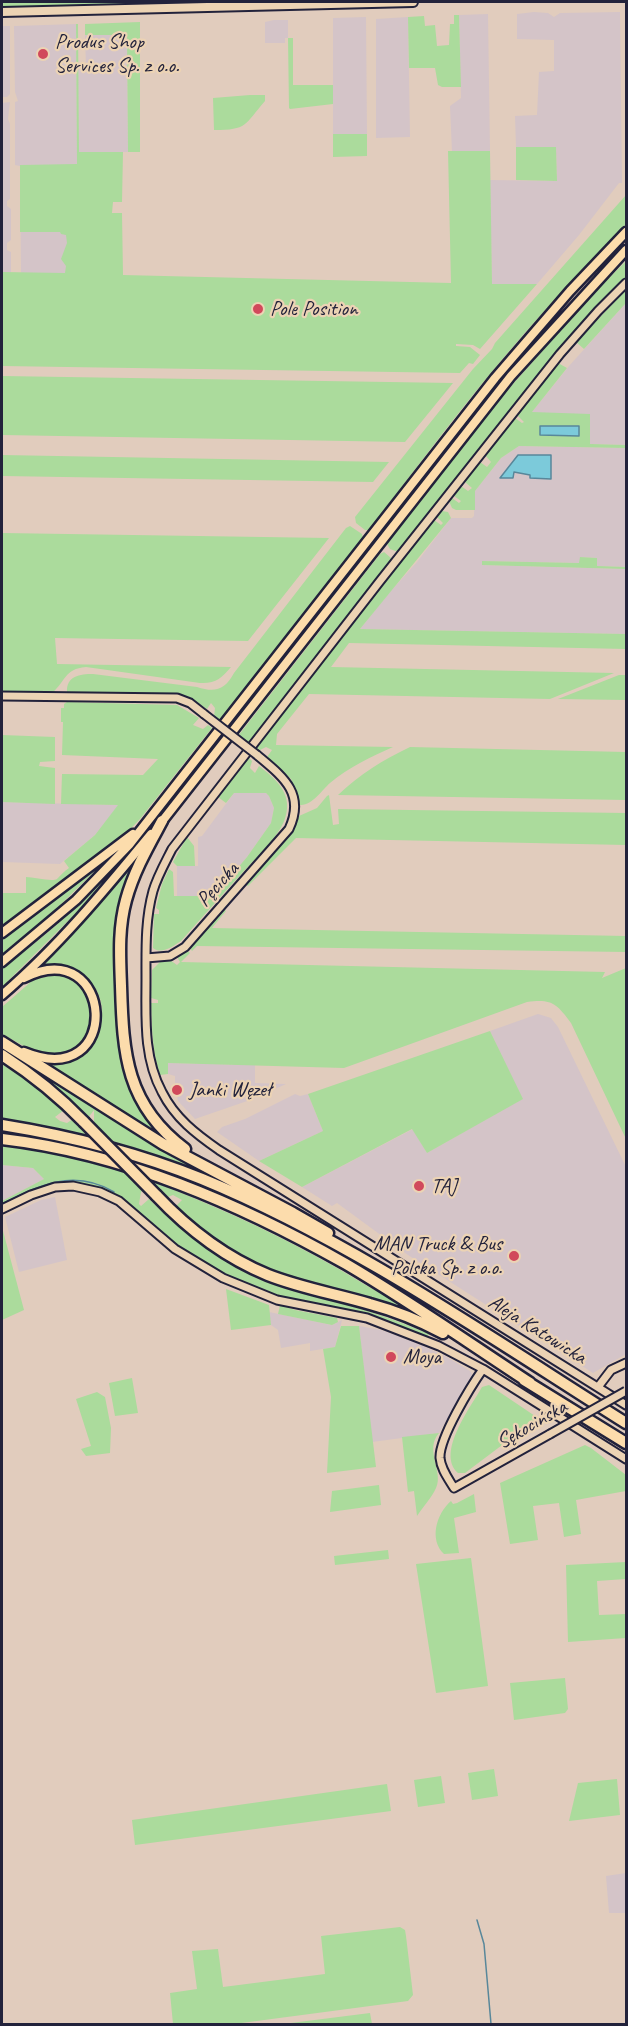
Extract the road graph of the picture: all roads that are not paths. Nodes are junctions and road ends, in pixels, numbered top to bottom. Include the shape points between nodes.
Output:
1 (413, 2) edge
2 (2, 12) edge
3 (627, 232) edge
4 (627, 250) edge
5 (627, 255) edge
6 (608, 270) junction
7 (627, 283) edge
8 (2, 696) edge
9 (158, 818) junction
10 (2, 933) edge
11 (147, 958) junction
12 (2, 962) edge
13 (16, 983) junction
14 (2, 995) edge
15 (2, 1042) edge
16 (2, 1055) edge
17 (2, 1125) edge
18 (2, 1138) edge
19 (230, 1179) junction
20 (2, 1209) edge
21 (398, 1281) junction
22 (627, 1363) edge
23 (483, 1369) junction
24 (530, 1383) junction
25 (598, 1387) junction
26 (626, 1391) edge
27 (627, 1405) edge
28 (627, 1423) edge
29 (627, 1443) edge
30 (627, 1459) edge

1 - 2 main road
3 - 9 main road via 495,378
4 - 6 main road
5 - 6 main road
6 - 9 main road via 498,393
7 - 11 street, Aleja Katowicka via 560,354 172,849 154,890 148,918
8 - 11 street, Pęcicka, bridge via 177,698 190,703 286,781 295,808 283,837 185,947 170,956
9 - 10 main road
9 - 12 main road via 76,900
9 - 13 main road via 100,895
9 - 19 highway via 137,867 121,924 125,1055 141,1099 162,1130
11 - 25 street, Aleja Katowicka via 147,1046 152,1068 174,1112 190,1129
13 - 14 main road
13 - 15 main road via 44,971 64,971 74,976 91,991 95,1001 95,1030 81,1049 64,1057 39,1058
15 - 19 highway via 163,1144
16 - 24 highway, bridge via 53,1091 200,1236 241,1262 280,1279 413,1318
17 - 21 highway via 106,1147 201,1178 268,1209
18 - 24 highway via 106,1160 248,1213 346,1264
19 - 21 highway via 315,1225
20 - 23 street via 49,1188 92,1189 119,1201 175,1249 223,1278 277,1300 367,1318 440,1346
21 - 28 highway
22 - 25 street via 611,1370
23 - 26 street, Sękocińska, bridge via 441,1445 442,1466 454,1488
23 - 30 street
24 - 29 highway
25 - 27 street, Aleja Katowicka

